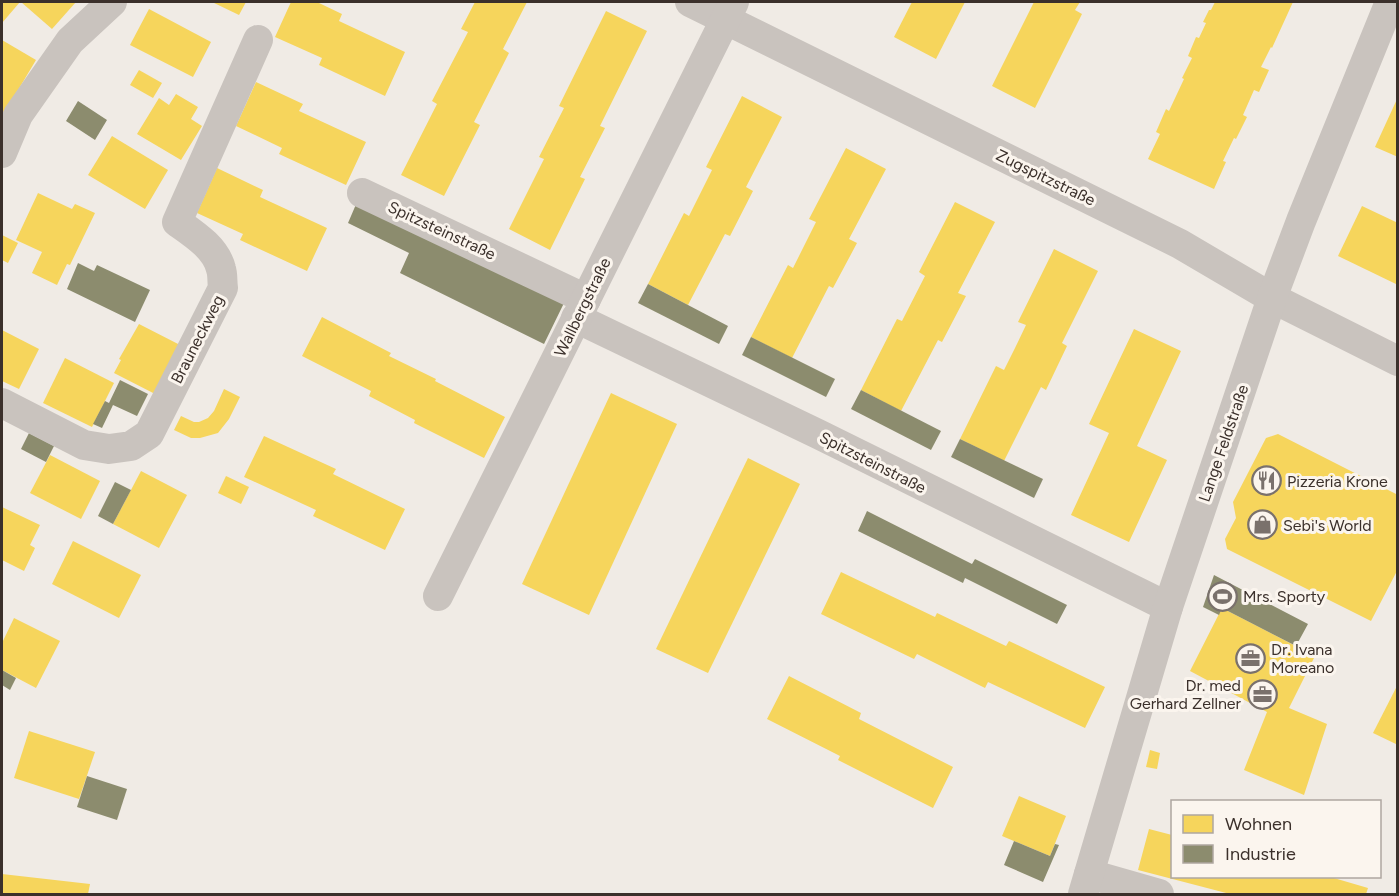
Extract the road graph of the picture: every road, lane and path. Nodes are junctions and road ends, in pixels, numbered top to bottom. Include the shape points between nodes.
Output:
1 (112, 2) edge
2 (690, 2) edge
3 (1390, 2) edge
4 (730, 10) edge
5 (258, 40) dead end
6 (2, 153) edge
7 (362, 193) dead end
8 (1272, 298) junction
9 (581, 308) junction
10 (1398, 361) edge
11 (2, 403) edge
12 (438, 596) dead end
13 (1168, 607) junction
14 (1086, 884) edge
15 (1159, 894) edge

1 - 6 street via 70,41 18,115
2 - 4 street, Zugspitzstraße
3 - 8 street, Lange Feldstraße
4 - 8 street, Zugspitzstraße via 1180,244
4 - 9 street, Wallbergstraße
5 - 11 street, Brauneckweg via 177,222 213,252 221,269 223,288 149,434 131,446 109,449 84,445
7 - 9 street, Spitzsteinstraße
8 - 10 street, Zugspitzstraße
8 - 13 street, Lange Feldstraße
9 - 12 street, Wallbergstraße
9 - 13 street, Spitzsteinstraße via 818,434
13 - 14 street, Lange Feldstraße
14 - 15 street

